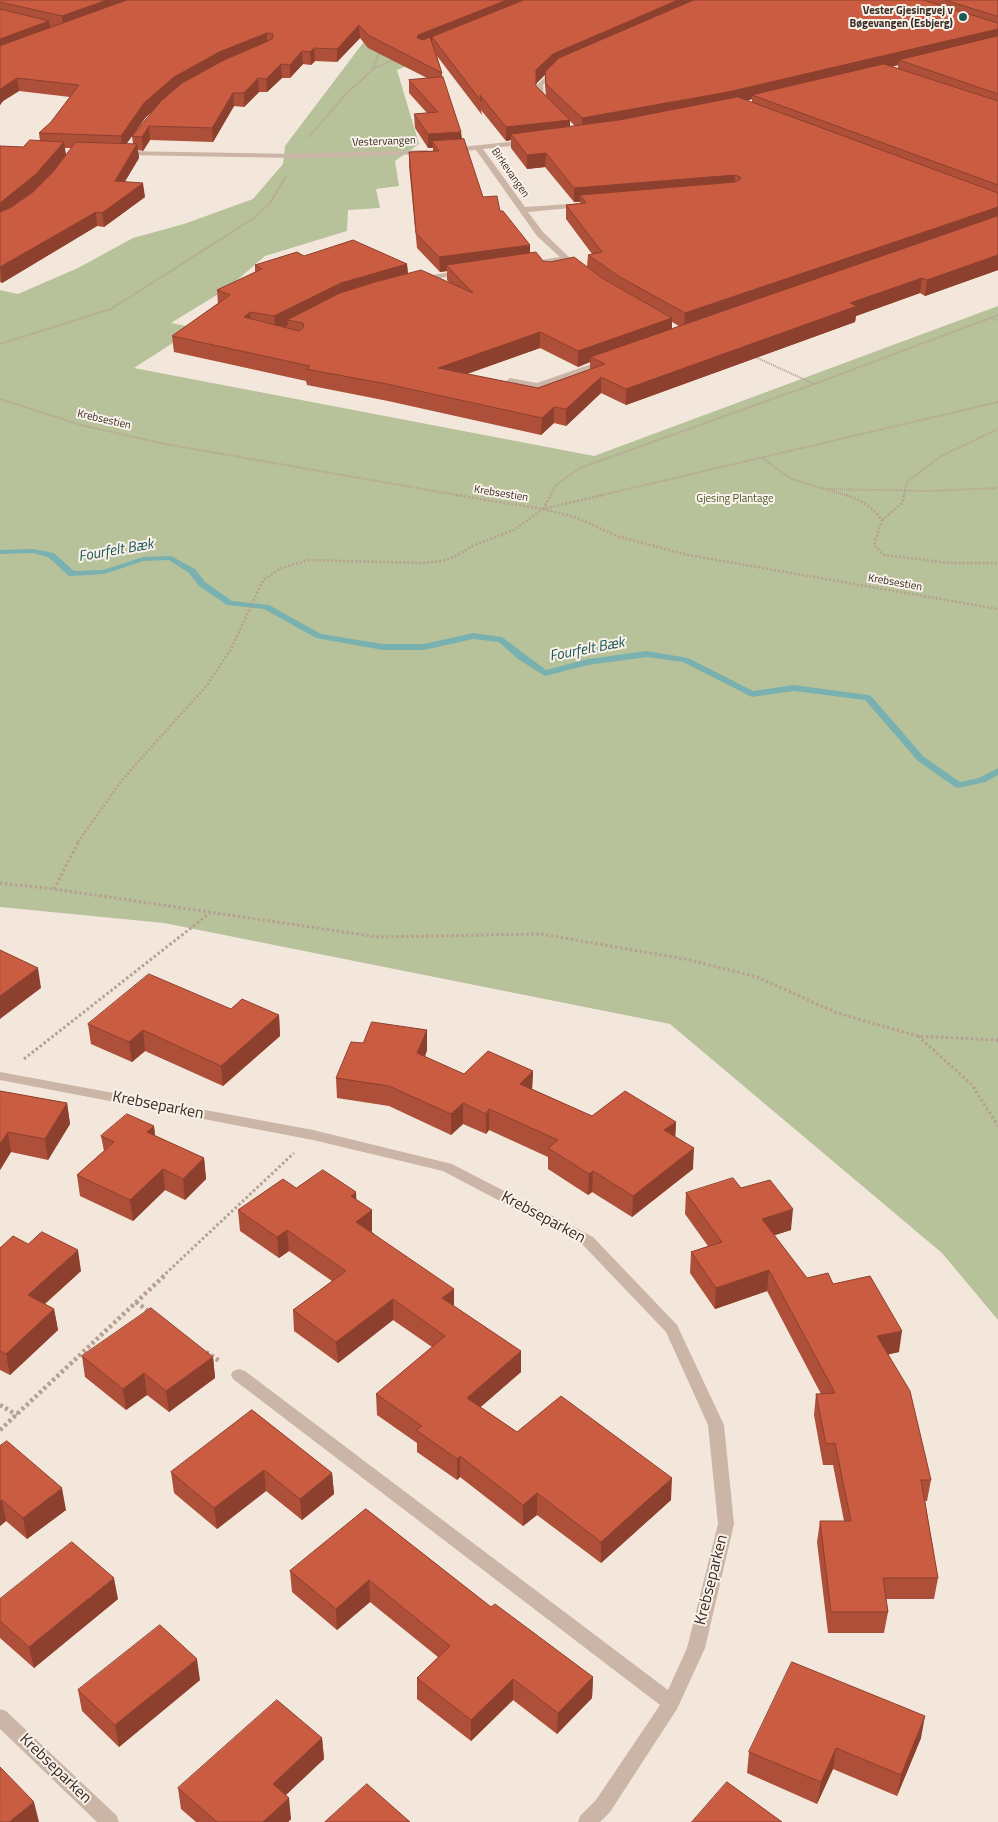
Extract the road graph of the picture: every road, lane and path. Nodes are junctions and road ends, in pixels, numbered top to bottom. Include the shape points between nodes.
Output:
1 (381, 47) edge
2 (399, 58) edge
3 (565, 65) edge
4 (373, 69) junction
5 (554, 112) edge
6 (534, 142) edge
7 (131, 146) edge
8 (479, 148) junction
9 (440, 151) edge
10 (430, 152) edge
11 (116, 153) edge
12 (126, 153) junction
13 (296, 156) junction
14 (590, 204) edge
15 (522, 210) junction
16 (565, 259) junction
17 (518, 265) edge
18 (580, 270) edge
19 (472, 271) edge
20 (409, 282) edge
21 (998, 314) edge
22 (991, 317) junction
23 (998, 321) edge
24 (0, 344) edge
25 (751, 356) edge
26 (611, 360) edge
27 (510, 381) edge
28 (814, 384) junction
29 (0, 399) edge
30 (998, 402) edge
31 (998, 429) edge
32 (763, 458) junction
33 (998, 488) edge
34 (823, 489) junction
35 (904, 491) junction
36 (543, 509) junction
37 (882, 520) junction
38 (998, 563) edge
39 (998, 609) edge
40 (0, 883) edge
41 (54, 889) junction
42 (210, 912) junction
43 (918, 1036) junction
44 (998, 1040) edge
45 (1, 1076) edge
46 (998, 1126) edge
47 (313, 1135) junction
48 (136, 1302) junction
49 (152, 1313) edge
50 (199, 1347) edge
51 (239, 1375) joint
52 (0, 1404) edge
53 (17, 1414) junction
54 (0, 1430) edge
55 (671, 1703) junction
56 (0, 1717) edge
57 (110, 1822) edge
58 (587, 1822) edge

1 - 4 path
2 - 4 path
3 - 5 street via 540,85 541,99
4 - 13 path via 338,104
6 - 8 street
7 - 12 street
8 - 9 street
8 - 15 street, Birkevangen
10 - 13 street, Vestervangen
11 - 12 street, Vestervangen
12 - 13 street, Vestervangen
13 - 24 path via 270,203 254,218 145,288 111,309
14 - 15 street, Birkevangen
15 - 16 street, Birkevangen
16 - 17 street
16 - 18 street, Birkevangen
19 - 20 street
21 - 22 path
22 - 23 path
22 - 28 path
25 - 28 path
26 - 27 street via 538,386
28 - 36 path via 580,468 556,485
29 - 36 path, Krebsestien via 80,425 165,444 358,480
30 - 32 path
31 - 35 path via 941,456 907,482
32 - 34 path via 790,478
32 - 36 path
33 - 35 path
34 - 35 path
34 - 37 path via 850,496 876,511
35 - 37 path via 902,504
36 - 39 path, Krebsestien via 575,517 617,536 688,555
36 - 41 path via 514,530 442,561 309,560 281,568 263,580 231,648 207,685 122,780 83,833
37 - 38 path via 874,545 884,555 949,563
40 - 41 path
41 - 42 path
42 - 43 path via 378,937 541,934 690,960 756,977 837,1013
42 - 45 path
43 - 44 path
43 - 46 path via 972,1085
45 - 47 street, Krebseparken
47 - 48 path
47 - 55 street, Krebseparken via 447,1167 588,1241 672,1329 716,1425 726,1524 696,1648
48 - 49 path
48 - 53 path
50 - 51 path
51 - 55 street
52 - 53 path
53 - 54 path
55 - 58 street, Krebseparken via 602,1806
56 - 57 street, Krebseparken

